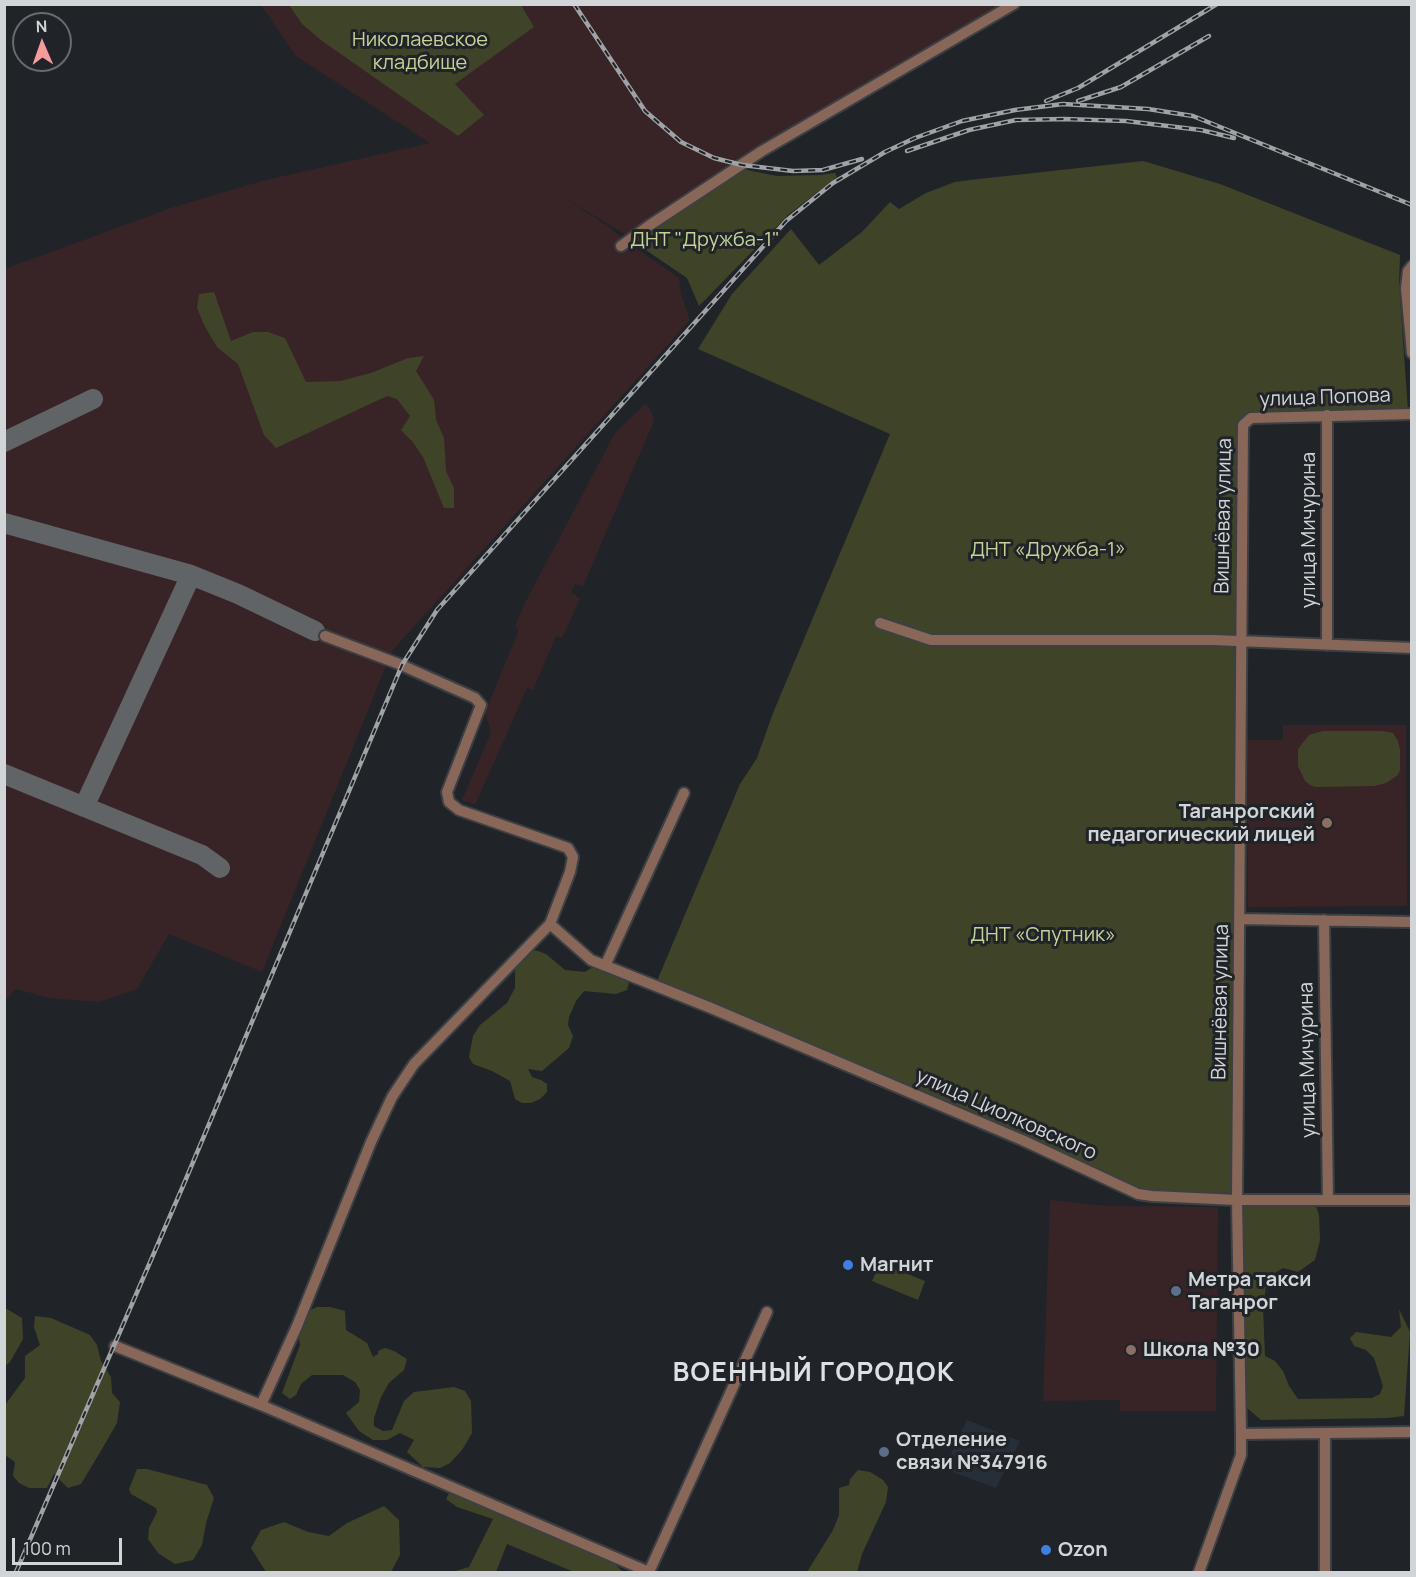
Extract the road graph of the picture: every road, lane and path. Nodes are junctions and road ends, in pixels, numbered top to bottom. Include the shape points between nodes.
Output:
1 (1014, 4) edge
2 (621, 246) dead end
3 (1412, 266) edge
4 (1412, 353) edge
5 (1412, 414) edge
6 (1327, 415) junction
7 (1243, 425) joint
8 (880, 623) dead end
9 (325, 636) dead end
10 (1241, 642) junction
11 (1328, 645) junction
12 (1412, 648) edge
13 (684, 794) dead end
14 (1240, 919) junction
15 (1324, 920) junction
16 (1412, 922) edge
17 (550, 924) junction
18 (605, 966) junction
19 (1238, 1200) junction
20 (1328, 1200) junction
21 (1412, 1200) edge
22 (768, 1312) dead end
23 (115, 1346) dead end
24 (261, 1405) junction
25 (1412, 1432) edge
26 (1325, 1433) junction
27 (1242, 1434) junction
28 (649, 1572) edge
29 (1199, 1572) edge
30 (1325, 1572) edge

1 - 2 street via 762,151
3 - 4 street via 1406,288
5 - 6 street, улица Попова
6 - 7 street, улица Попова via 1251,418
6 - 11 street, улица Мичурина
7 - 10 street, Вишнёвая улица
8 - 10 street via 931,640
9 - 17 street via 399,664 475,698 481,705 447,792 449,802 459,810 568,848 573,857 570,872
10 - 11 street
10 - 14 street, Вишнёвая улица
11 - 12 street
13 - 18 street
14 - 15 street
14 - 19 street, Вишнёвая улица
15 - 16 street
15 - 20 street, улица Мичурина
17 - 18 street, улица Циолковского via 591,960
17 - 24 street via 414,1064 392,1097
18 - 19 street, улица Циолковского via 1022,1140 1138,1194
19 - 20 street, улица Циолковского
19 - 27 street, Вишнёвая улица
20 - 21 street, улица Циолковского
22 - 28 street
23 - 24 street
24 - 28 street
25 - 26 street
26 - 27 street
26 - 30 street
27 - 29 street, Вишнёвая улица via 1240,1455

